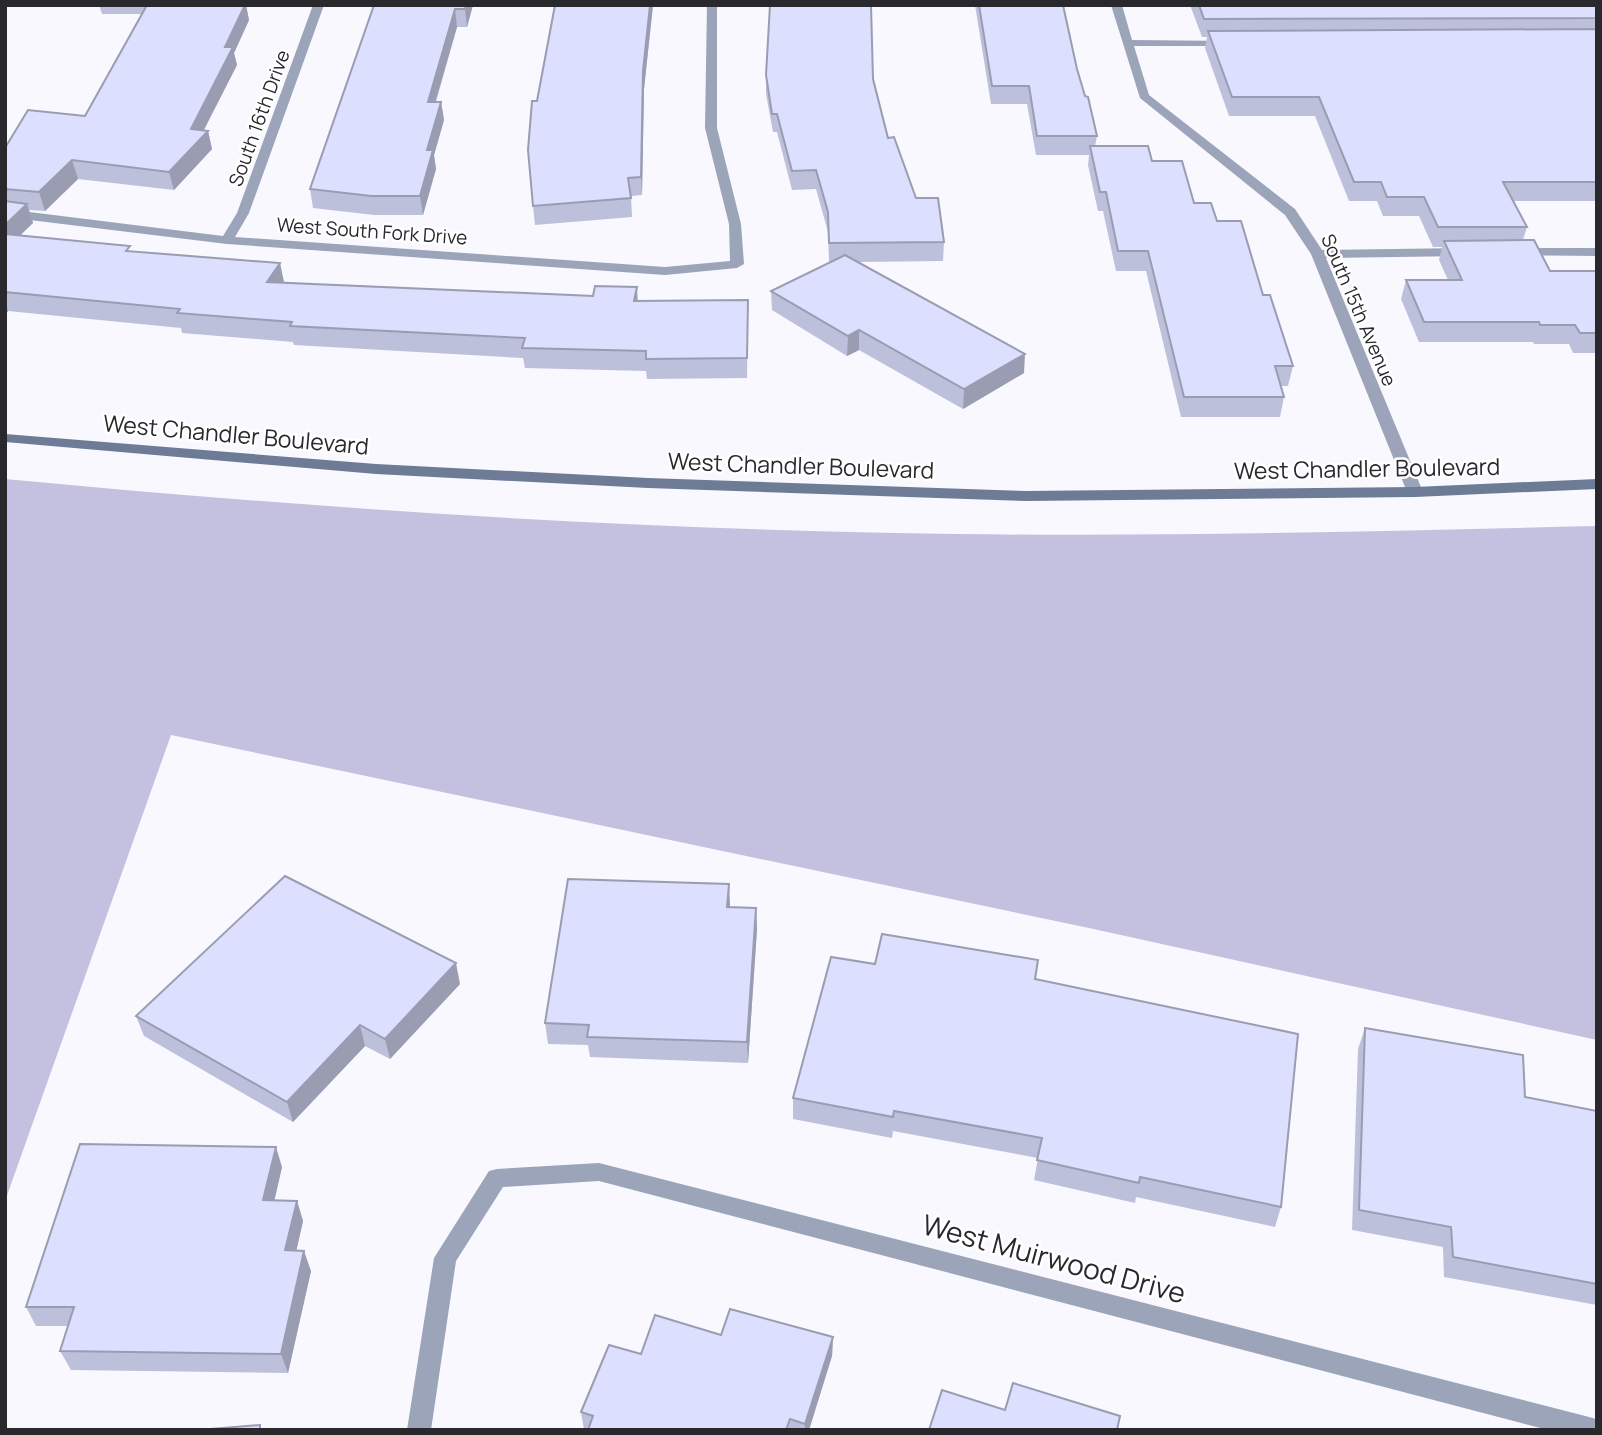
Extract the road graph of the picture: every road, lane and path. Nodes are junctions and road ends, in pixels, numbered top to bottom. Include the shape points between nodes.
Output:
1 (319, 5) edge
2 (712, 5) edge
3 (1116, 5) edge
4 (1126, 43) junction
5 (1237, 43) edge
6 (5, 213) edge
7 (227, 240) junction
8 (1474, 252) edge
9 (1501, 252) edge
10 (1597, 252) edge
11 (1318, 254) junction
12 (5, 438) edge
13 (1597, 484) edge
14 (1415, 492) junction
15 (419, 1430) edge
16 (1593, 1430) edge

1 - 7 street, South 16th Drive via 243,213
2 - 7 street, West South Fork Drive via 711,128 735,224 737,264 665,271
3 - 4 street, South 15th Avenue
4 - 5 street
4 - 11 street, South 15th Avenue via 1143,96 1290,212
6 - 7 street, West South Fork Drive
8 - 11 street
9 - 10 street
11 - 14 street, South 15th Avenue
12 - 14 main road, West Chandler Boulevard via 376,469 648,483 1025,496
13 - 14 main road, West Chandler Boulevard
15 - 16 street, West Muirwood Drive via 445,1258 497,1178 599,1172

